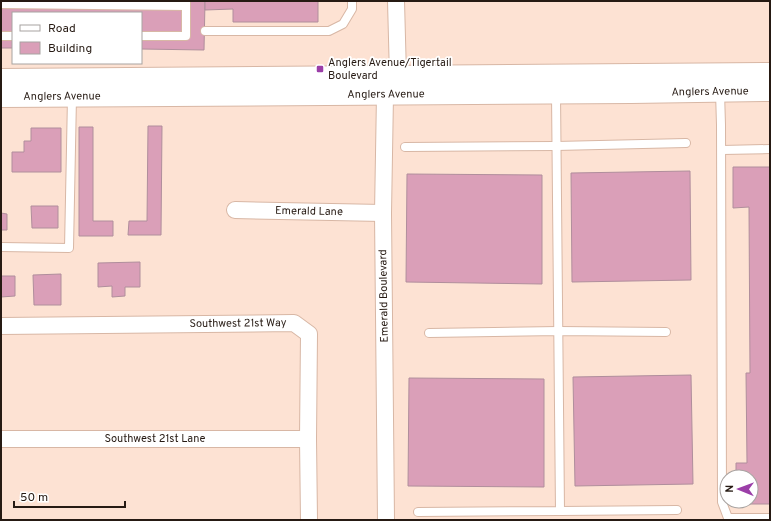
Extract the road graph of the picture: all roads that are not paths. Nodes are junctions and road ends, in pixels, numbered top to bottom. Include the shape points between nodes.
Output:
1 (352, 1) edge
2 (396, 1) edge
3 (1, 4) edge
4 (186, 4) edge
5 (205, 31) dead end
6 (1, 36) edge
7 (12, 36) edge
8 (142, 36) edge
9 (770, 73) edge
10 (398, 76) junction
11 (1, 79) edge
12 (765, 90) edge
13 (720, 92) junction
14 (556, 93) junction
15 (385, 95) junction
16 (1, 97) edge
17 (72, 97) junction
18 (686, 144) dead end
19 (556, 146) junction
20 (405, 147) dead end
21 (770, 149) edge
22 (722, 150) junction
23 (235, 210) dead end
24 (383, 213) junction
25 (1, 247) edge
26 (1, 326) edge
27 (559, 331) junction
28 (666, 332) dead end
29 (429, 333) dead end
30 (1, 439) edge
31 (308, 439) junction
32 (677, 510) dead end
33 (560, 511) junction
34 (418, 512) dead end
35 (770, 518) edge
36 (309, 520) edge
37 (386, 520) edge

1 - 5 lane via 352,9 343,24 329,31
2 - 10 street
3 - 4 lane
4 - 8 lane via 186,36
6 - 7 lane
9 - 10 street, Anglers Avenue
10 - 11 street, Anglers Avenue
10 - 15 street
12 - 13 street, Anglers Avenue
13 - 14 street, Anglers Avenue
13 - 22 lane
14 - 15 street, Anglers Avenue
14 - 19 lane
15 - 17 street, Anglers Avenue
15 - 24 street, Emerald Boulevard
16 - 17 street, Anglers Avenue
17 - 25 lane via 69,248
18 - 19 lane
19 - 20 lane
19 - 27 lane
21 - 22 lane
22 - 35 lane via 722,502 728,518
23 - 24 street, Emerald Lane
24 - 37 street, Emerald Boulevard
26 - 31 street, Southwest 21st Way via 294,323 309,334
27 - 28 lane
27 - 29 lane
27 - 33 lane
30 - 31 street, Southwest 21st Lane
31 - 36 street, Southwest 21st Way
32 - 33 lane
33 - 34 lane

